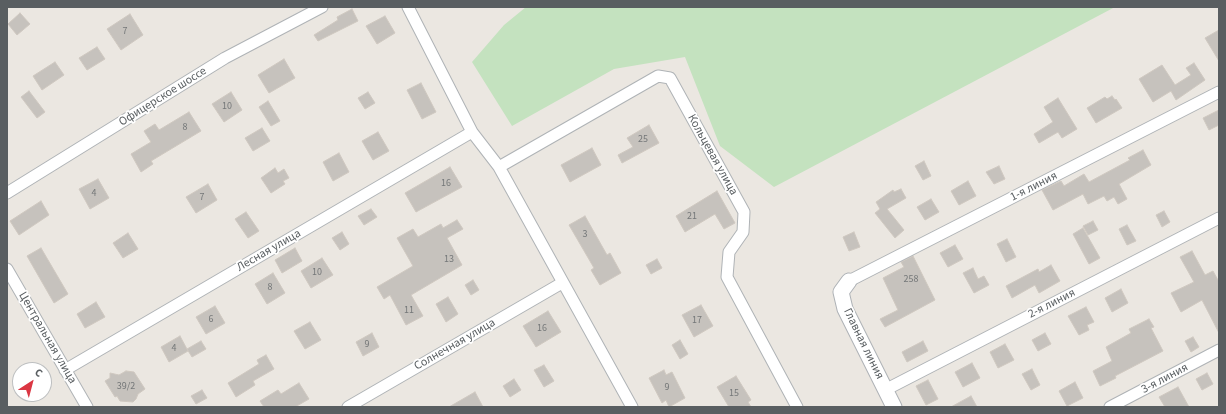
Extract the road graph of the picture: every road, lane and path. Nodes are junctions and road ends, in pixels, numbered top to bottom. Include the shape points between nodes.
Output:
1 (322, 7) edge
2 (408, 7) edge
3 (1219, 92) edge
4 (472, 132) junction
5 (499, 167) junction
6 (7, 194) edge
7 (1219, 218) edge
8 (7, 269) edge
9 (849, 281) joint
10 (562, 283) junction
11 (1219, 350) edge
12 (65, 370) junction
13 (885, 390) junction
14 (87, 407) edge
15 (348, 407) edge
16 (632, 407) edge
17 (797, 407) edge
18 (894, 407) edge
19 (1110, 407) edge

1 - 6 street, Офицерское шоссе via 224,58
2 - 4 street
3 - 9 street, 1-я линия
4 - 5 street
4 - 12 street, Лесная улица
5 - 10 street
5 - 17 street, Кольцевая улица via 658,76 670,78 744,212 743,232 729,252 727,277
7 - 13 street, 2-я линия
8 - 12 street, Центральная улица
9 - 13 street, Главная линия via 841,292 844,309
10 - 15 street, Солнечная улица
10 - 16 street
11 - 19 street, 3-я линия
12 - 14 street, Центральная улица
13 - 18 street, Главная линия

